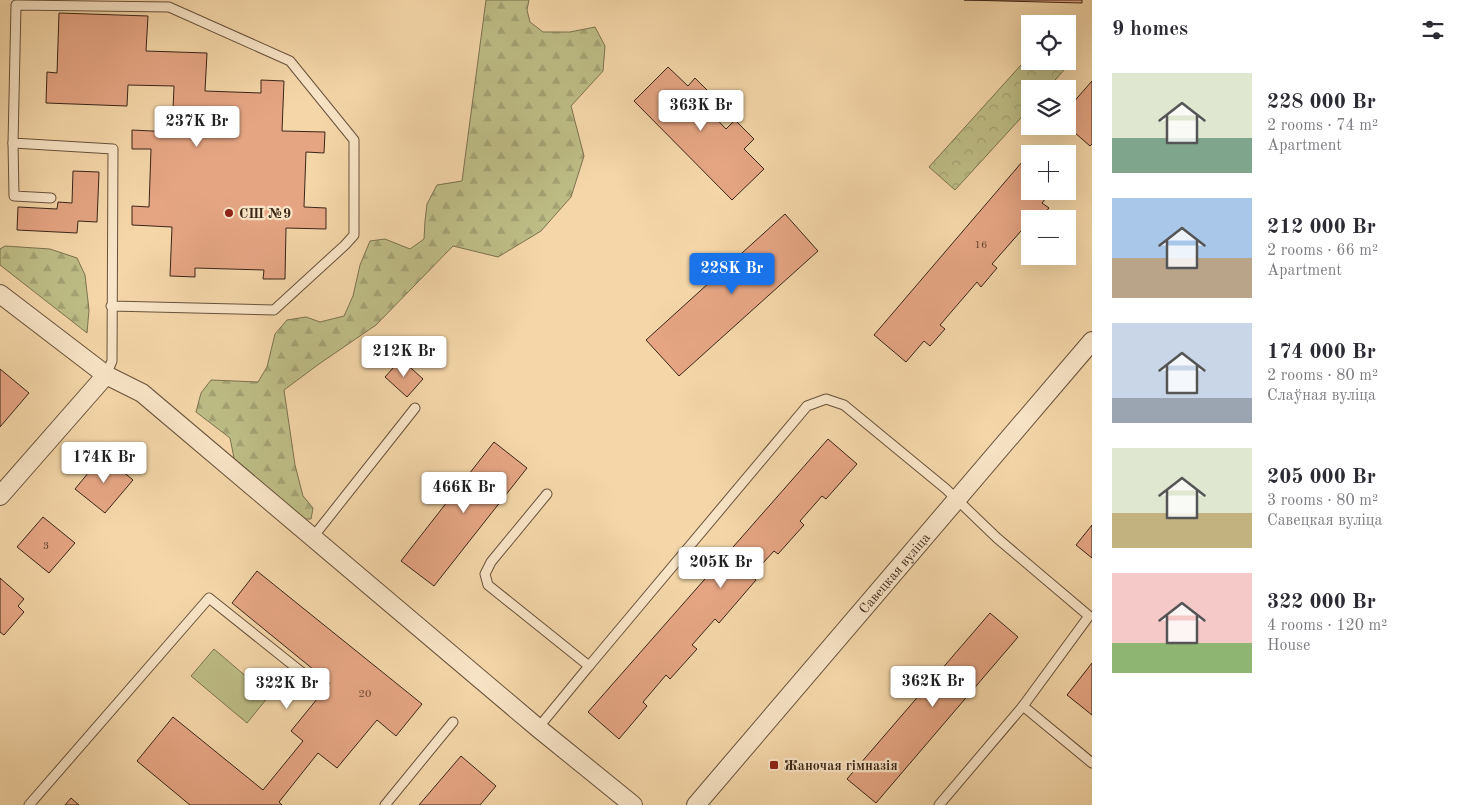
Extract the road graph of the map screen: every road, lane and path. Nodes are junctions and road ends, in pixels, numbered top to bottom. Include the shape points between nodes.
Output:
1 (13, 143) junction
2 (51, 198) dead end
3 (0, 294) edge
4 (111, 306) junction
5 (1092, 341) edge
6 (106, 375) junction
7 (415, 408) dead end
8 (547, 494) dead end
9 (0, 496) edge
10 (956, 499) junction
11 (313, 537) junction
12 (589, 666) junction
13 (319, 686) dead end
14 (1022, 706) junction
15 (453, 722) dead end
16 (538, 728) junction
17 (1092, 763) edge
18 (29, 805) edge
19 (385, 805) edge
20 (632, 805) edge
21 (696, 805) edge
22 (940, 805) edge

1 - 2 lane via 14,196
1 - 4 lane via 113,149
1 - 4 lane via 16,5 169,7 290,61 354,140 354,235 274,310
3 - 6 street
4 - 6 lane via 112,361
5 - 10 street, Савецкая вуліца
6 - 9 street
6 - 11 street via 142,394
7 - 11 lane
8 - 12 lane via 491,562 485,574 488,585
10 - 12 lane via 844,405 826,399 807,406
10 - 14 lane via 1088,616
10 - 21 street, Савецкая вуліца
11 - 16 street
12 - 16 lane
13 - 18 lane via 209,598
14 - 17 lane
14 - 22 lane
15 - 19 lane
16 - 20 street

